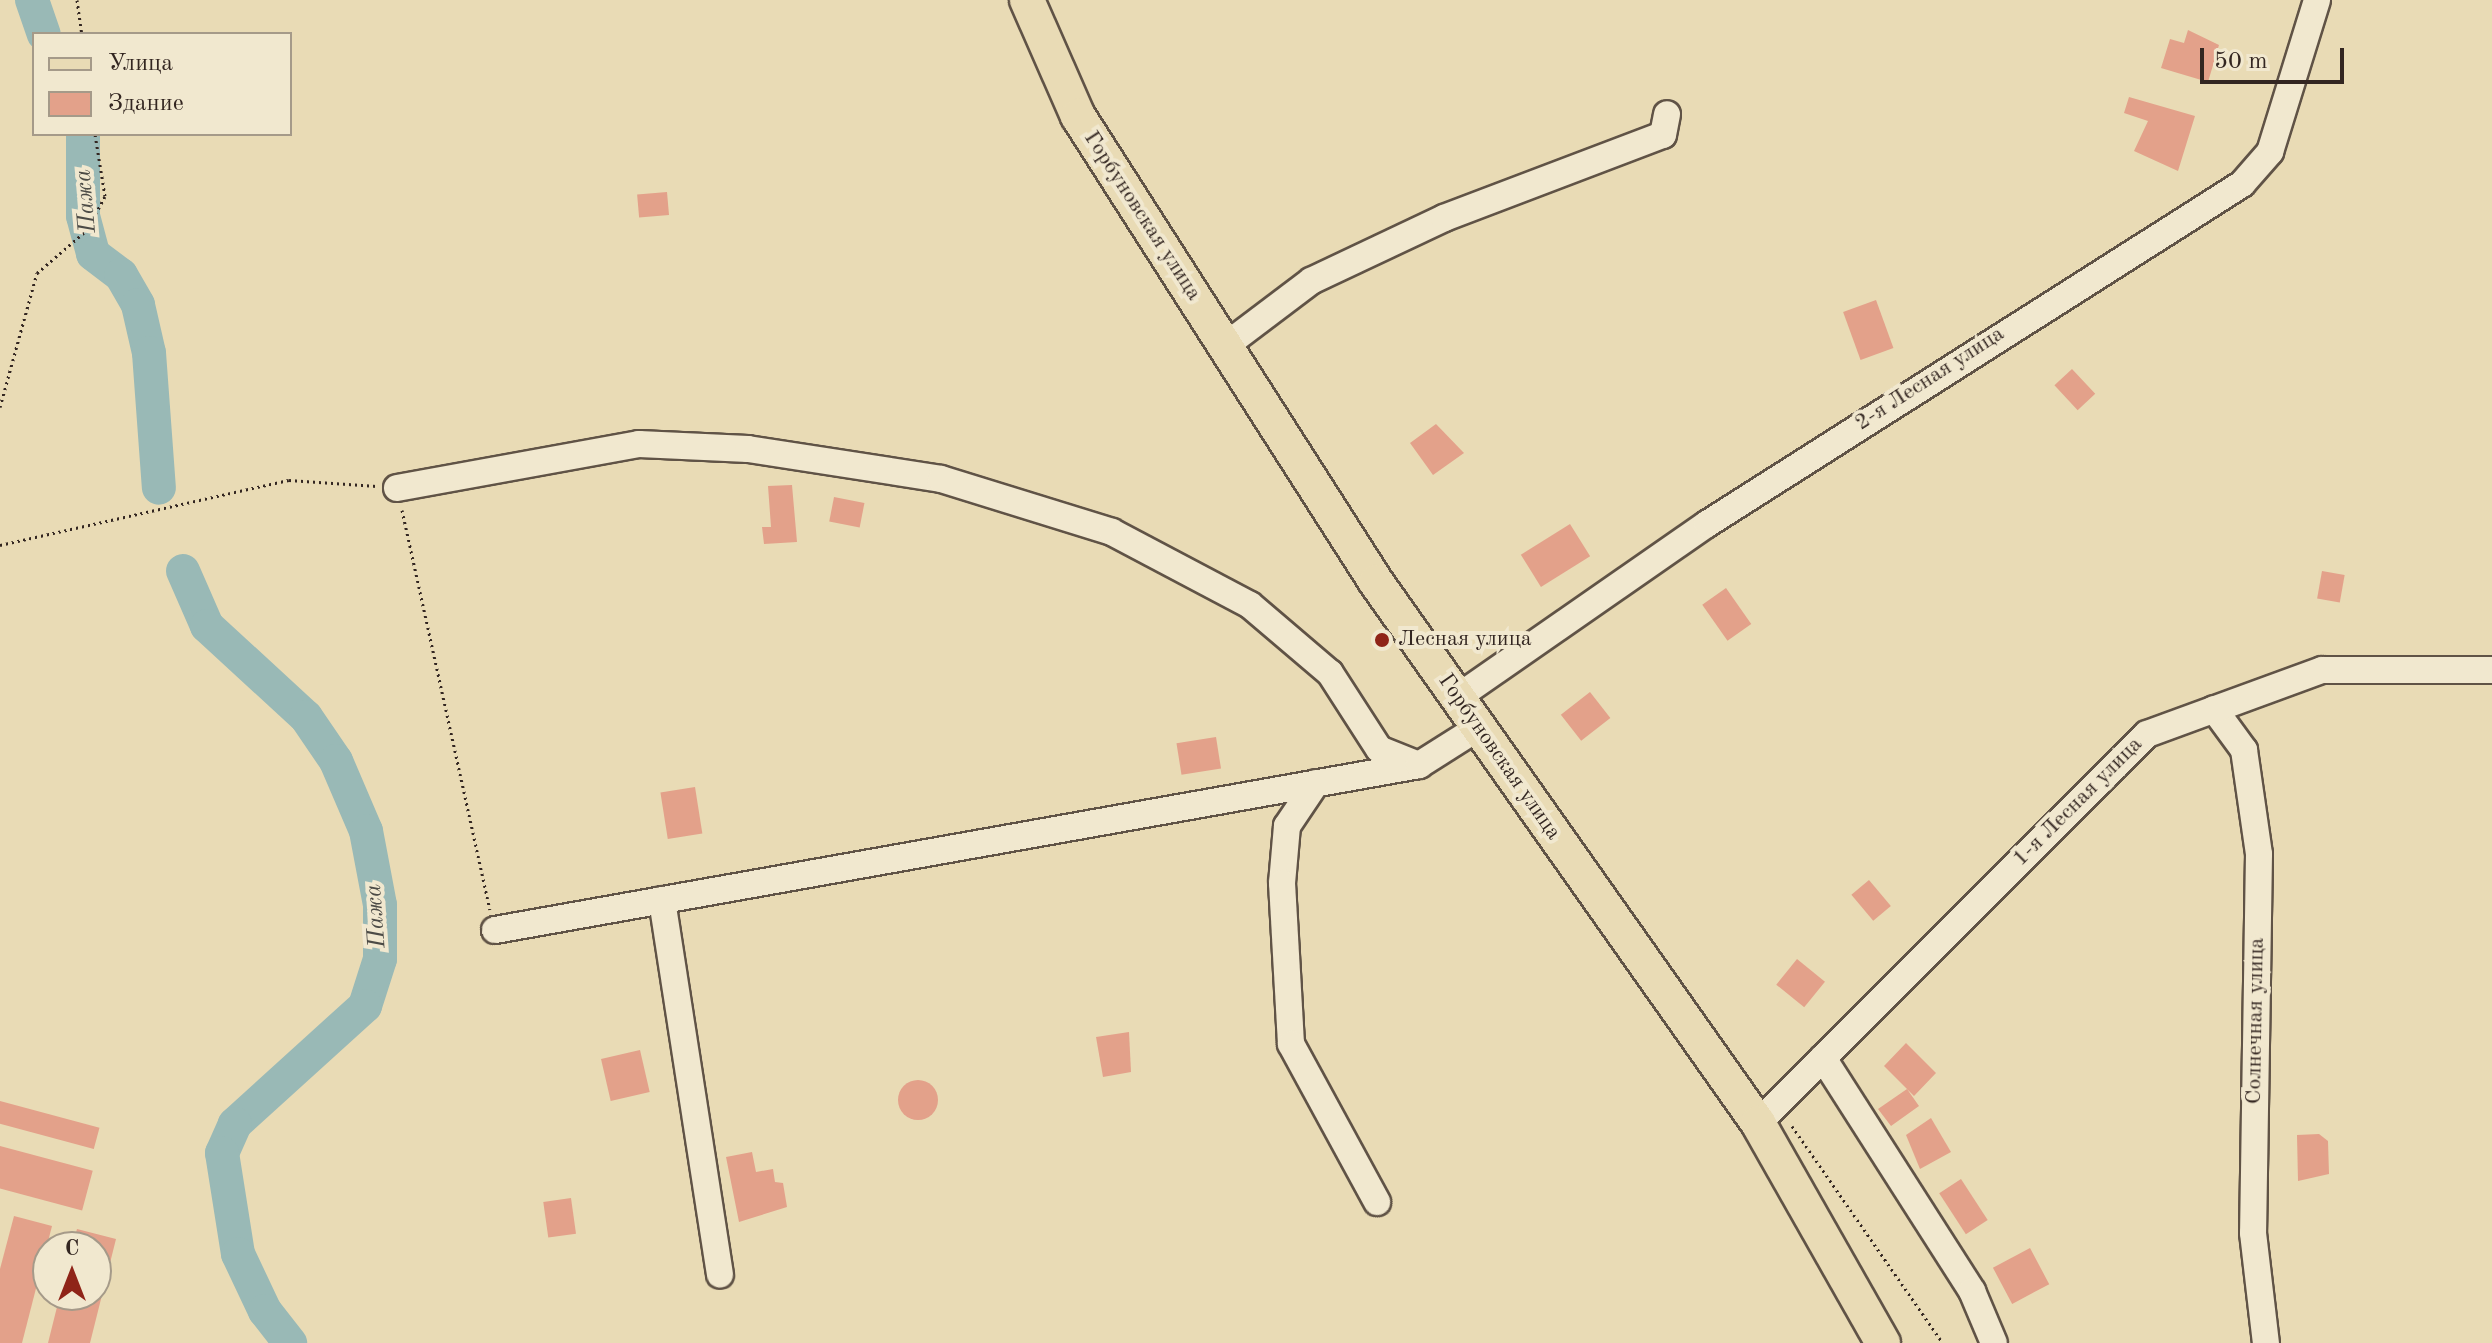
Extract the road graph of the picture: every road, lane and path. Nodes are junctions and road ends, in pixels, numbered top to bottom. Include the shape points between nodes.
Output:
1 (77, 0) edge
2 (1027, 0) edge
3 (2317, 0) edge
4 (82, 32) edge
5 (1667, 114) dead end
6 (95, 136) edge
7 (1225, 346) junction
8 (0, 407) edge
9 (397, 488) junction
10 (0, 545) edge
11 (2492, 670) edge
12 (1458, 697) junction
13 (2214, 709) junction
14 (1479, 727) junction
15 (1419, 765) junction
16 (1316, 783) junction
17 (662, 900) junction
18 (495, 930) joint
19 (1823, 1058) junction
20 (1758, 1123) junction
21 (1377, 1202) dead end
22 (720, 1275) dead end
23 (1883, 1343) edge
24 (1994, 1343) edge
25 (2266, 1343) edge

1 - 4 path
2 - 7 main road, Горбуновская улица via 1078,116
3 - 12 street, 2-я Лесная улица via 2270,152 2242,184 1707,524
5 - 7 street via 1663,135 1444,218 1311,281
6 - 8 path via 105,196 87,230 37,273
7 - 12 main road, Горбуновская улица
9 - 10 path via 289,480
9 - 15 street via 639,444 748,449 941,479 1112,532 1250,605 1330,673 1379,749
9 - 18 path
11 - 13 street, 1-я Лесная улица via 2322,670
12 - 14 main road, Горбуновская улица
13 - 19 street, 1-я Лесная улица via 2147,734
13 - 25 street, Солнечная улица via 2244,750 2259,854 2253,1233
14 - 15 street
14 - 20 main road, Горбуновская улица
15 - 16 street
16 - 17 street
16 - 21 street via 1287,826 1282,883 1291,1044
17 - 18 street
17 - 22 street
19 - 20 street, 1-я Лесная улица
19 - 24 street via 1972,1291
20 - 23 main road, Горбуновская улица

